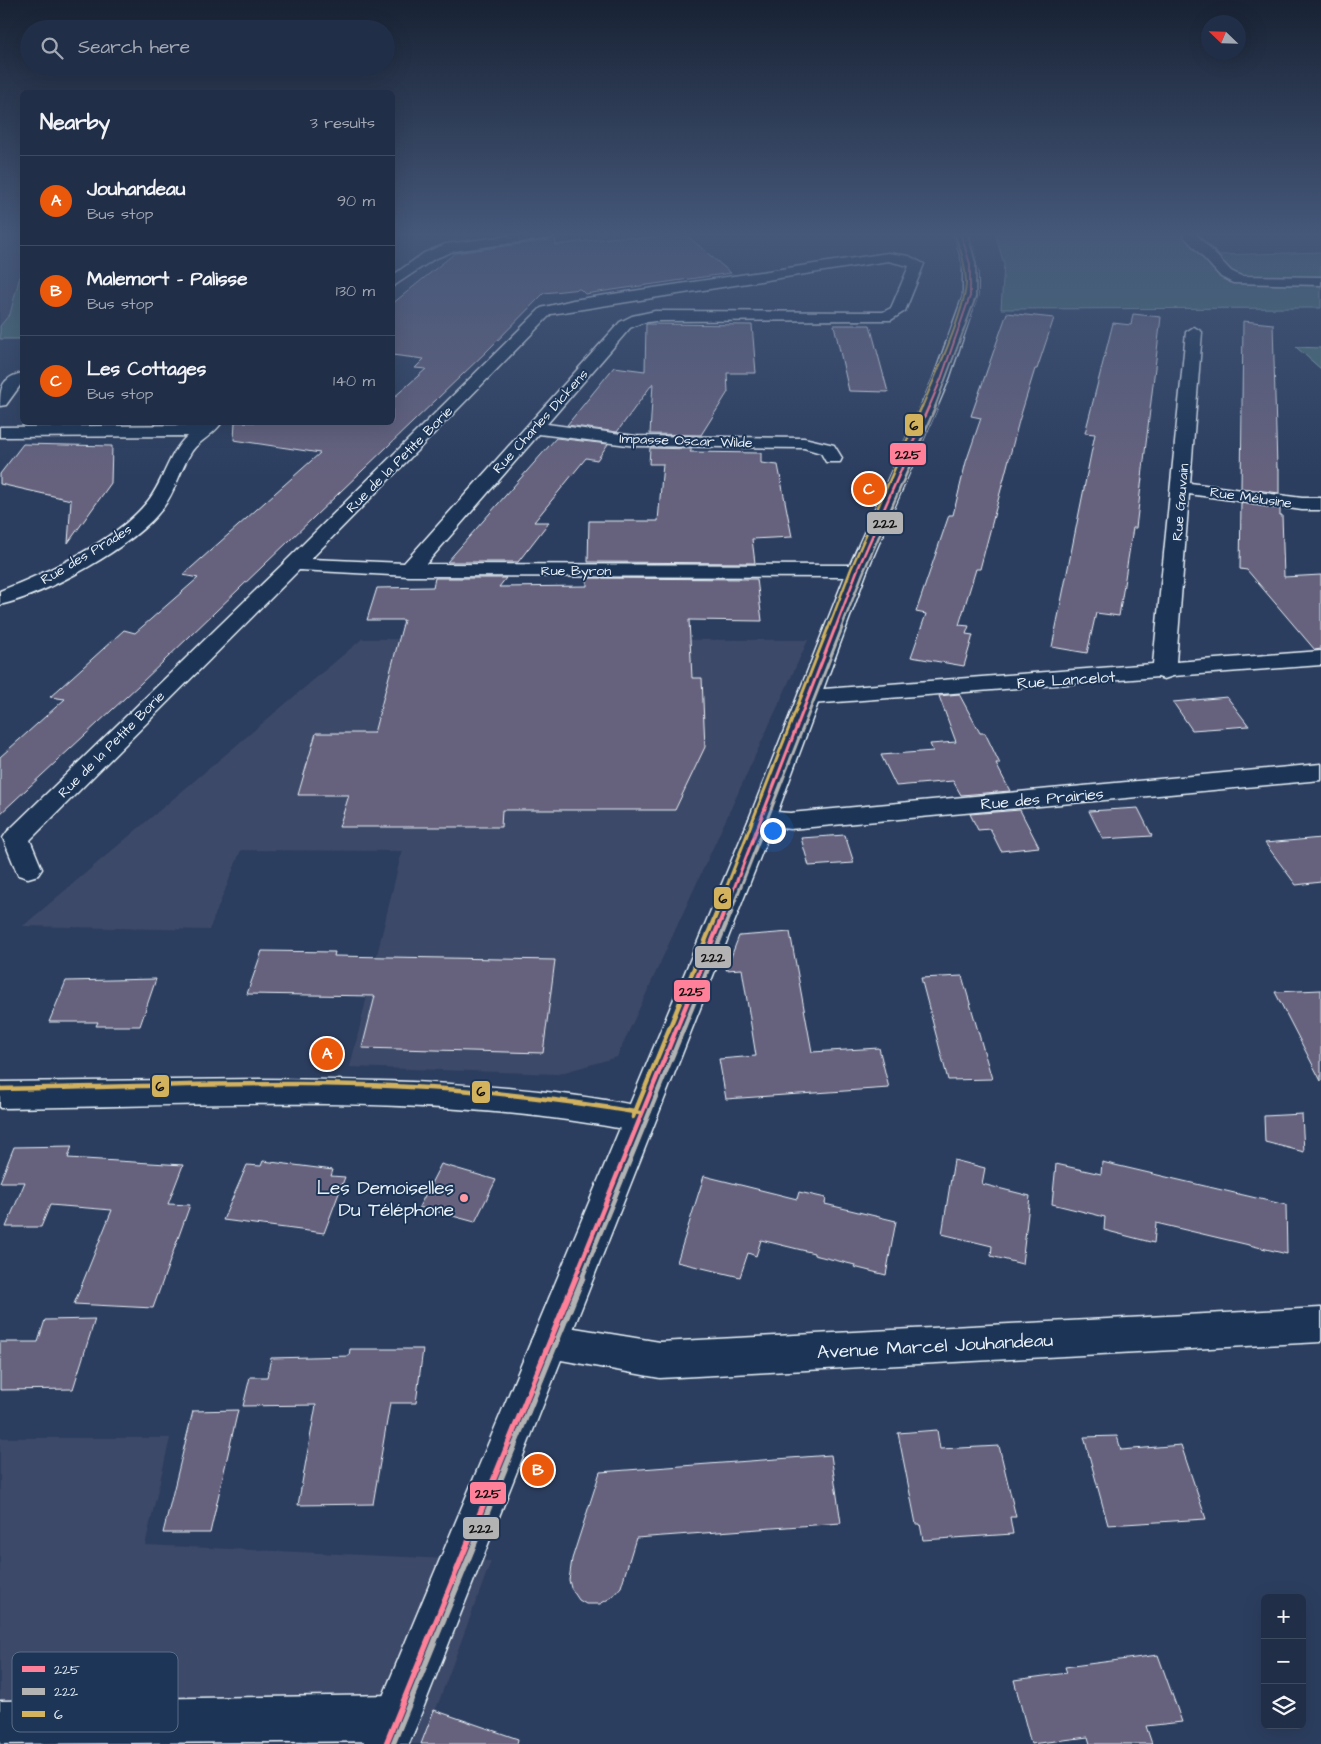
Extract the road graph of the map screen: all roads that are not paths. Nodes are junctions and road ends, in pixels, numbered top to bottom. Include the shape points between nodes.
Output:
1 (542, 315) edge
2 (889, 315) edge
3 (963, 315) edge
4 (1194, 332) dead end
5 (20, 379) edge
6 (0, 401) edge
7 (209, 426) edge
8 (533, 428) junction
9 (0, 432) edge
10 (833, 458) dead end
11 (1181, 487) junction
12 (1321, 504) edge
13 (294, 564) junction
14 (409, 570) junction
15 (857, 571) junction
16 (0, 599) edge
17 (1321, 658) edge
18 (1164, 672) junction
19 (811, 697) junction
20 (1321, 772) edge
21 (762, 820) junction
22 (28, 869) dead end
23 (0, 1095) edge
24 (639, 1119) junction
25 (1321, 1325) edge
26 (550, 1341) junction
27 (178, 1727) edge
28 (391, 1731) edge

1 - 13 street, Rue de la Petite Borie
2 - 8 street, Rue Charles Dickens via 655,316 637,319 625,326
3 - 15 street via 940,379
4 - 11 street, Rue Gauvain
5 - 6 street
7 - 9 street
7 - 16 street, Rue des Prades via 183,451 155,506 138,523 83,559 27,589
8 - 10 street, Impasse Oscar Wilde via 636,441 804,443 828,449
8 - 14 street, Rue Charles Dickens
11 - 12 street, Rue Mélusine
11 - 18 street, Rue Gauvain
13 - 14 street, Rue Byron
13 - 22 street, Rue de la Petite Borie via 16,838
14 - 15 street, Rue Byron
15 - 19 street
17 - 18 street, Rue Lancelot
18 - 19 street, Rue Lancelot
19 - 21 street
20 - 21 street, Rue des Prairies via 790,821
21 - 24 street
23 - 24 street via 337,1092 515,1100
24 - 26 street
25 - 26 street, Avenue Marcel Jouhandeau via 660,1360
26 - 28 street
27 - 28 street

